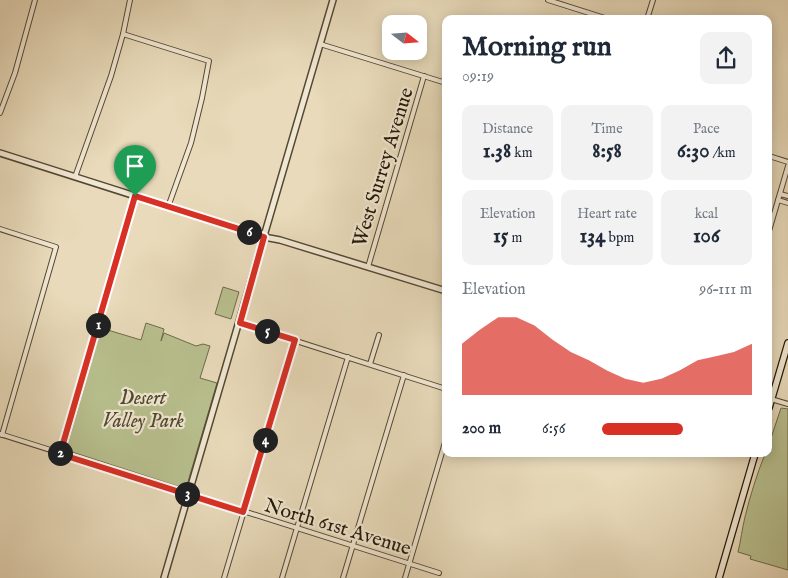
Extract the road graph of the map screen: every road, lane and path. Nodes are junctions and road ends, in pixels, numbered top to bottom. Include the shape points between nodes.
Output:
1 (35, 0) edge
2 (130, 0) edge
3 (333, 0) edge
4 (548, 0) edge
5 (653, 0) edge
6 (556, 1) edge
7 (596, 15) edge
8 (648, 15) edge
9 (123, 34) junction
10 (320, 44) junction
11 (424, 76) junction
12 (442, 82) edge
13 (0, 113) edge
14 (0, 153) edge
15 (772, 157) edge
16 (788, 162) edge
17 (788, 166) edge
18 (75, 177) junction
19 (780, 194) junction
20 (135, 196) junction
21 (788, 196) edge
22 (778, 200) junction
23 (788, 203) edge
24 (168, 207) junction
25 (772, 221) edge
26 (0, 229) edge
27 (264, 237) junction
28 (368, 267) junction
29 (442, 290) edge
30 (240, 323) junction
31 (379, 335) dead end
32 (295, 340) junction
33 (788, 343) edge
34 (348, 357) junction
35 (370, 364) junction
36 (404, 375) junction
37 (442, 388) edge
38 (772, 396) edge
39 (772, 399) edge
40 (788, 404) edge
41 (1, 434) edge
42 (442, 453) edge
43 (60, 454) junction
44 (754, 457) edge
45 (188, 495) junction
46 (243, 512) junction
47 (297, 528) junction
48 (353, 546) junction
49 (409, 564) junction
50 (439, 573) dead end
51 (164, 578) edge
52 (224, 578) edge
53 (282, 578) edge
54 (343, 578) edge
55 (405, 578) edge
56 (719, 578) edge

1 - 13 street
2 - 9 street
3 - 10 street
4 - 6 street
5 - 8 street
6 - 7 street
9 - 18 street
9 - 24 street via 209,61 190,143
10 - 11 street
10 - 27 street
11 - 12 street
11 - 28 street, West Surrey Avenue
14 - 18 street
15 - 16 street
17 - 19 street
18 - 20 street
19 - 21 street
19 - 22 street
20 - 24 street
20 - 43 street
22 - 23 street
22 - 25 street
24 - 27 street
26 - 41 street via 56,248
27 - 28 street
27 - 30 street
28 - 29 street
30 - 32 street
30 - 45 street
31 - 35 street
32 - 34 street
32 - 46 street
33 - 38 main road
34 - 35 street
34 - 47 street
35 - 36 street
36 - 37 street
36 - 48 street
39 - 40 street
41 - 43 street, North 61st Avenue
42 - 49 street
43 - 45 street, North 61st Avenue
44 - 56 main road
45 - 46 street, North 61st Avenue
45 - 51 street
46 - 47 street, North 61st Avenue
46 - 52 street
47 - 48 street, North 61st Avenue
47 - 53 street
48 - 49 street, North 61st Avenue
48 - 54 street
49 - 50 street, North 61st Avenue
49 - 55 street

